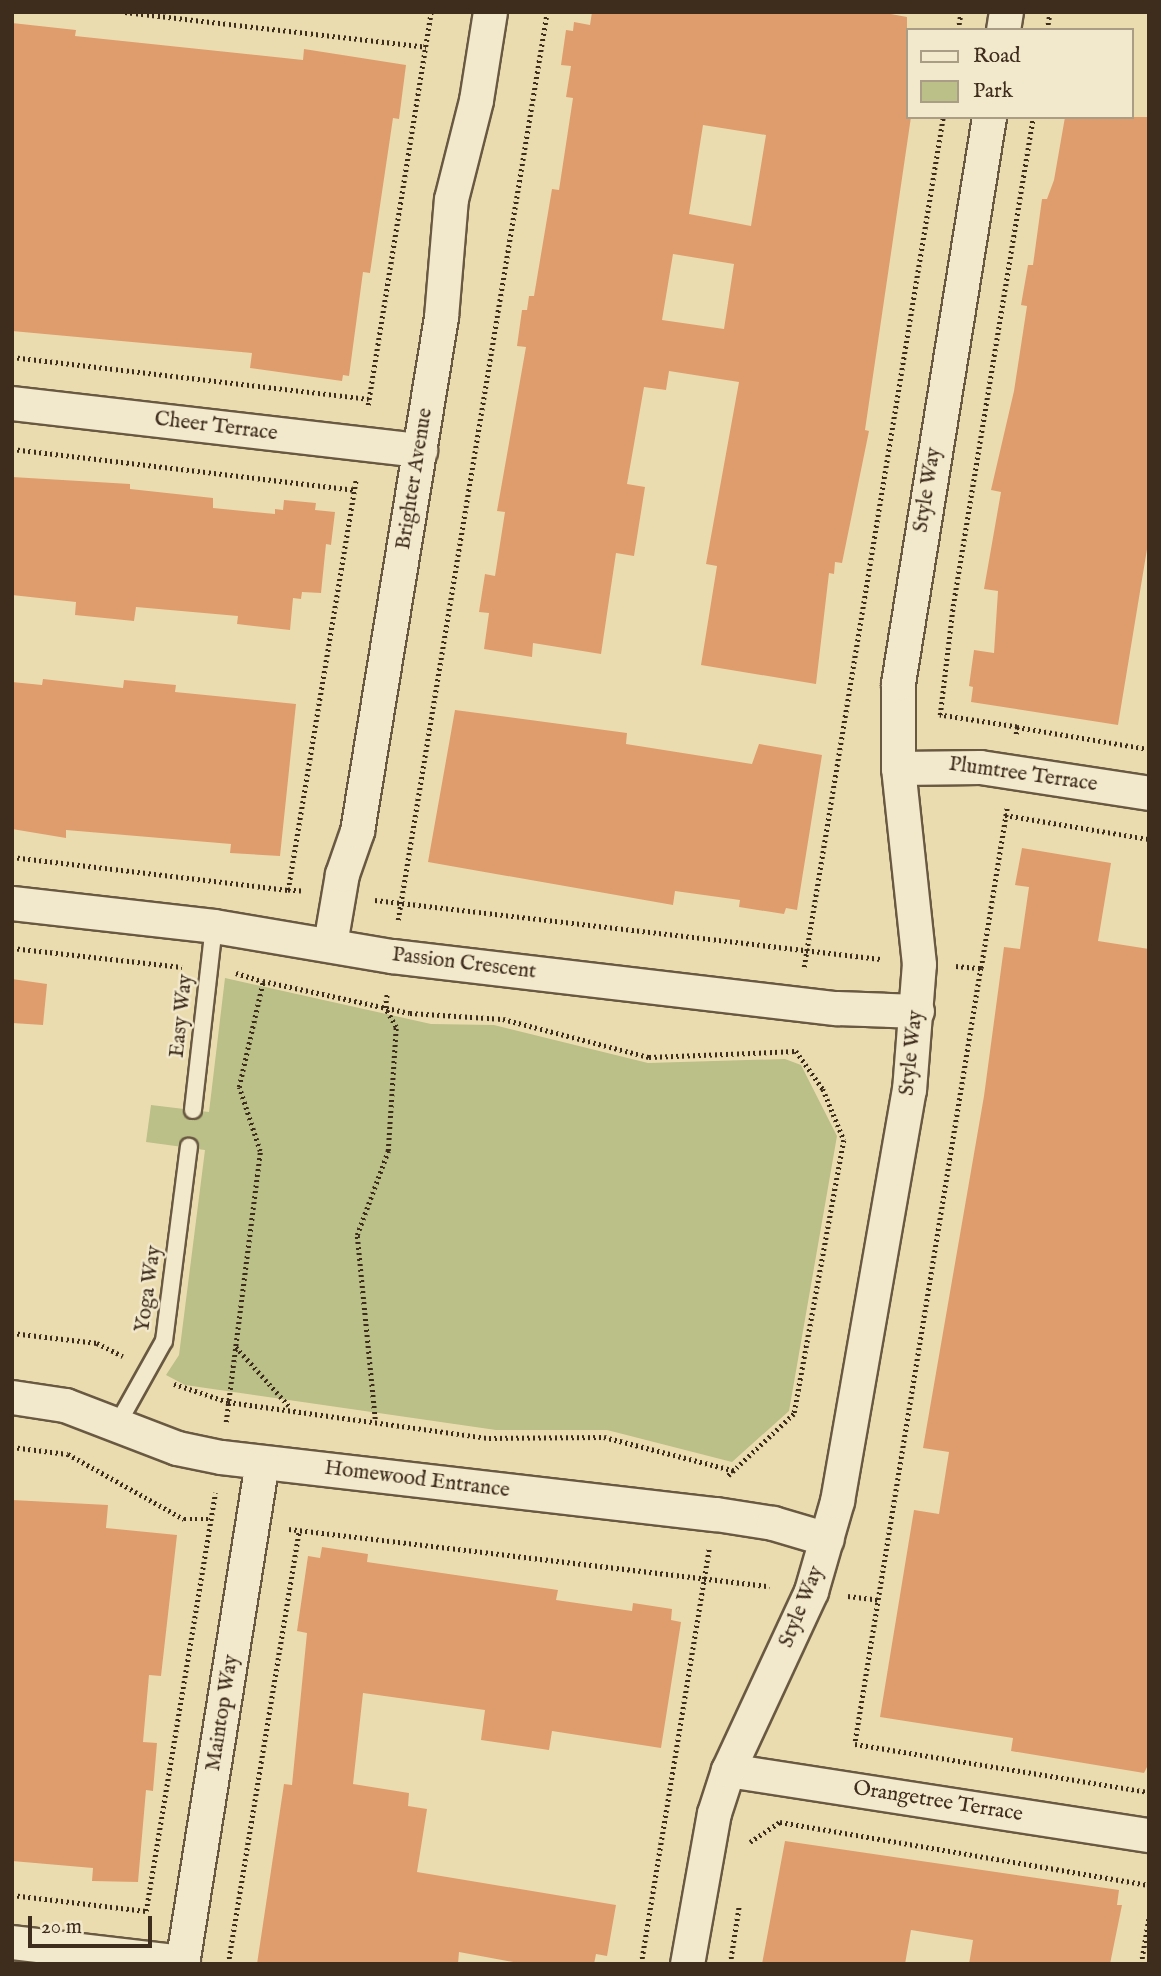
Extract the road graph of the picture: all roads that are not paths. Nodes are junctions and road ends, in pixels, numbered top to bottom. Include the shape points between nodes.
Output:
1 (489, 12) edge
2 (989, 119) edge
3 (12, 403) edge
4 (420, 450) junction
5 (898, 768) junction
6 (1149, 793) edge
7 (12, 903) edge
8 (214, 926) junction
9 (330, 944) junction
10 (917, 1011) junction
11 (193, 1110) dead end
12 (188, 1147) dead end
13 (12, 1397) edge
14 (117, 1425) junction
15 (262, 1462) junction
16 (827, 1539) junction
17 (728, 1770) junction
18 (1149, 1835) edge
19 (12, 1941) edge
20 (182, 1963) edge
21 (687, 1964) edge

1 - 4 street, Brighter Avenue via 476,100 451,200 441,317
2 - 5 street, Style Way via 898,683
3 - 4 street, Cheer Terrace
4 - 9 street, Brighter Avenue via 357,831
5 - 6 street, Plumtree Terrace via 946,764
5 - 10 street, Style Way via 919,964
7 - 8 street, Passion Crescent
8 - 9 street, Passion Crescent
8 - 11 lane, Easy Way
9 - 10 street, Passion Crescent via 392,956 799,1003
10 - 16 street, Style Way via 909,1090 848,1452
12 - 14 lane, Yoga Way via 164,1341
13 - 14 street, Homewood Entrance via 65,1405
14 - 15 street, Homewood Entrance via 177,1448
15 - 16 street, Homewood Entrance via 716,1514 773,1523
15 - 20 street, Maintop Way
16 - 17 street, Style Way via 811,1591
17 - 18 street, Orangetree Terrace
17 - 21 street, Style Way via 709,1836
19 - 20 street

